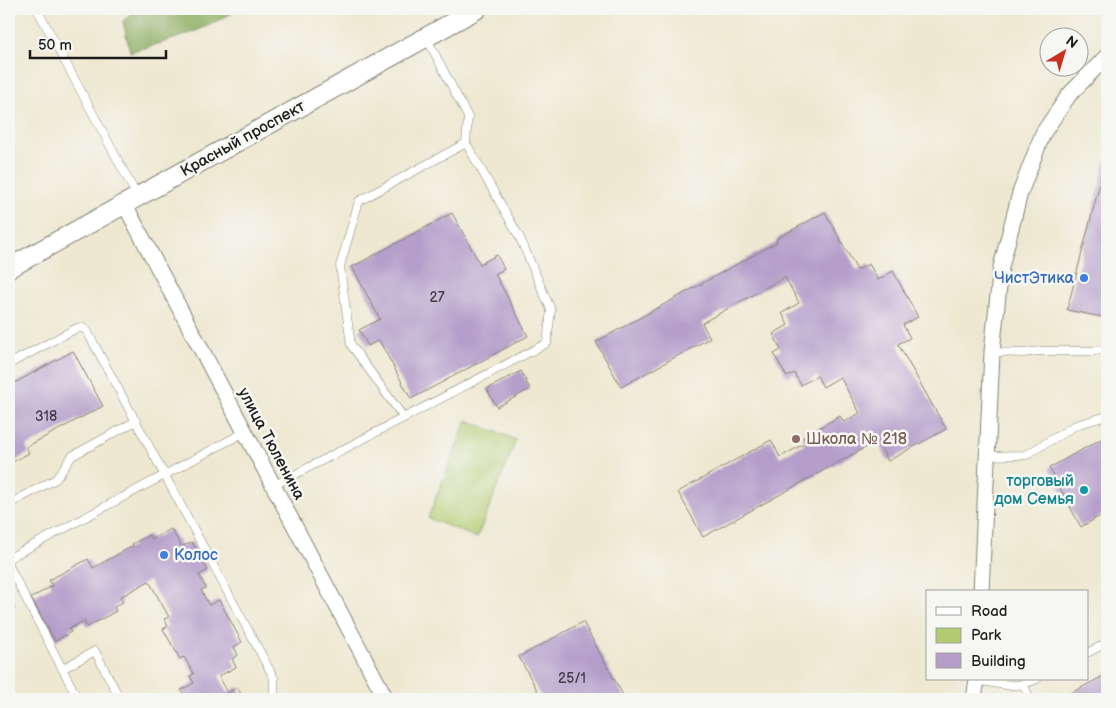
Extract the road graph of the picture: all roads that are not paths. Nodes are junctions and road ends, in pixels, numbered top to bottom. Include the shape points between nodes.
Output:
1 (37, 9) edge
2 (477, 9) edge
3 (426, 37) junction
4 (1107, 56) edge
5 (466, 144) junction
6 (131, 201) junction
7 (9, 268) edge
8 (1107, 348) edge
9 (992, 352) junction
10 (9, 364) edge
11 (1107, 416) edge
12 (404, 418) junction
13 (136, 421) junction
14 (245, 432) junction
15 (988, 456) junction
16 (164, 475) junction
17 (273, 486) junction
18 (9, 504) edge
19 (9, 558) edge
20 (9, 566) edge
21 (981, 590) edge
22 (1107, 643) edge
23 (1088, 652) edge
24 (62, 669) junction
25 (977, 680) edge
26 (1035, 680) edge
27 (1024, 686) junction
28 (78, 699) edge
29 (120, 699) edge
30 (274, 699) edge
31 (386, 699) edge
32 (974, 699) edge
33 (1030, 699) edge

1 - 6 lane
2 - 3 street, Красный проспект
3 - 5 lane via 468,117
3 - 6 street, Красный проспект
4 - 9 street via 1069,95 1053,118 1043,133 1026,176 1000,267
5 - 12 lane via 359,201 340,266 351,346
5 - 12 lane via 520,238 551,310 547,343
6 - 7 street, Красный проспект
6 - 14 street, улица Тюленина
8 - 9 lane via 1095,351
9 - 15 street
10 - 13 lane via 77,328 83,328
11 - 15 lane via 1076,425 1026,455
12 - 17 lane
13 - 16 lane
13 - 18 lane via 72,456 56,479
14 - 16 lane
14 - 17 street, улица Тюленина
15 - 21 street
16 - 19 lane
16 - 30 lane via 274,678
17 - 31 street, улица Тюленина
20 - 24 lane
22 - 23 lane
24 - 28 lane
24 - 29 lane via 95,651
25 - 27 lane
25 - 32 street
26 - 27 lane
27 - 33 lane

